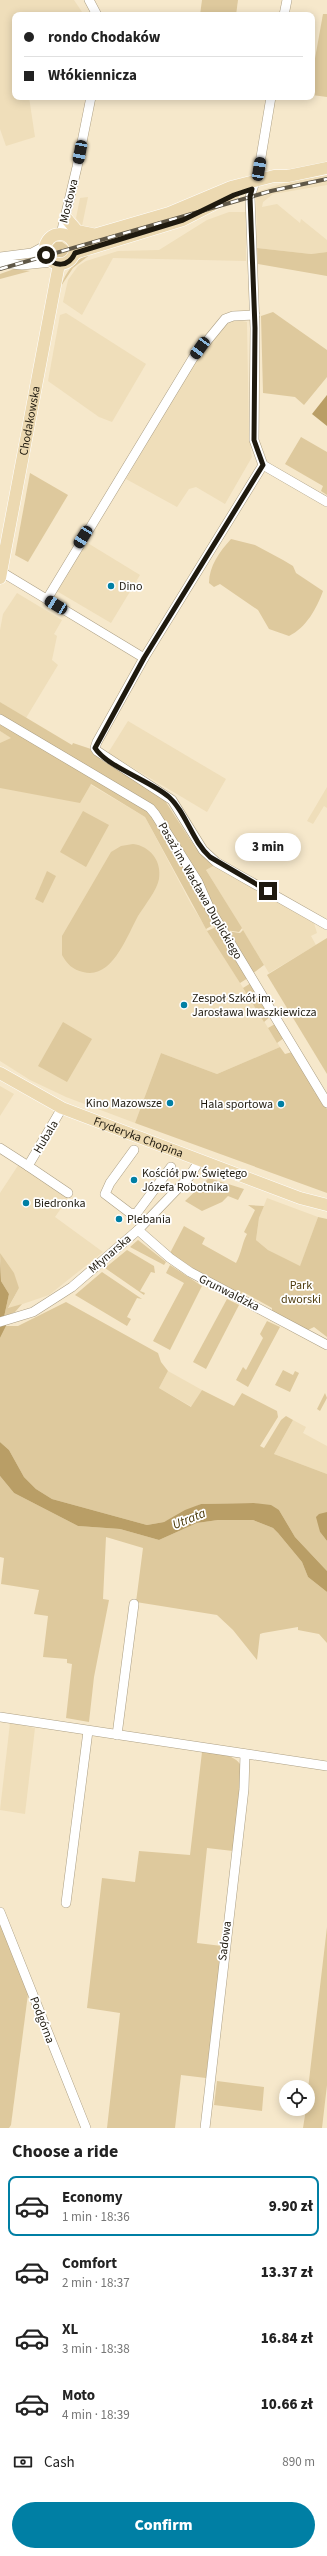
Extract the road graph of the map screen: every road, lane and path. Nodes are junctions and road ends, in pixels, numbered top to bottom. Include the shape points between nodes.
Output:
1 (100, 0) edge
2 (287, 0) edge
3 (93, 7) edge
4 (285, 12) edge
5 (90, 100) edge
6 (270, 100) edge
7 (327, 168) edge
8 (254, 184) junction
9 (66, 218) junction
10 (61, 234) junction
11 (95, 234) junction
12 (45, 246) junction
13 (74, 247) junction
14 (0, 257) edge
15 (0, 263) edge
16 (56, 263) junction
17 (255, 315) junction
18 (263, 465) junction
19 (327, 502) edge
20 (0, 573) edge
21 (47, 599) junction
22 (144, 658) junction
23 (0, 719) edge
24 (327, 925) edge
25 (0, 1073) edge
26 (327, 1103) edge
27 (62, 1108) junction
28 (0, 1148) edge
29 (134, 1150) dead end
30 (200, 1160) junction
31 (28, 1166) junction
32 (171, 1167) dead end
33 (68, 1193) dead end
34 (327, 1206) edge
35 (138, 1230) junction
36 (4, 1321) edge
37 (326, 1341) edge
38 (134, 1604) dead end
39 (0, 1717) edge
40 (88, 1731) junction
41 (117, 1735) junction
42 (245, 1754) junction
43 (327, 1766) edge
44 (66, 1903) dead end
45 (0, 1912) edge
46 (86, 2128) edge
47 (205, 2128) edge

1 - 3 street
2 - 4 street
5 - 9 street, Mostowa
6 - 8 street via 259,169
7 - 8 main road via 288,176 283,181
8 - 11 main road via 231,187 169,213
8 - 13 main road via 183,220
8 - 17 street via 250,197
9 - 10 street, Mostowa
9 - 11 main road via 77,231
10 - 12 main road via 49,239
10 - 13 main road
11 - 13 main road
12 - 14 street via 32,253
12 - 16 main road via 46,255
13 - 16 main road via 68,263
15 - 16 street
16 - 20 main road, Chodakowska
17 - 18 street via 254,440
17 - 21 street via 225,319 196,353
18 - 19 street
18 - 22 street
20 - 21 street
21 - 22 street
22 - 24 street via 97,742 97,751 172,800 203,850 216,862
23 - 26 street, Pasaż im. Wacława Duplickiego via 150,808 198,882 212,914
25 - 27 main road, Fryderyka Chopina
27 - 30 main road, Fryderyka Chopina
27 - 31 street, Hubala
28 - 31 street, Hubala
29 - 32 street via 105,1194 130,1213 136,1214
30 - 34 main road, Fryderyka Chopina
30 - 35 street, Młynarska via 189,1177
31 - 33 street, Hubala
35 - 36 street, Młynarska via 72,1287 46,1305
35 - 37 street, Grunwaldzka via 190,1272
38 - 41 street
39 - 40 street
40 - 41 street
40 - 44 street
41 - 42 street
42 - 43 street
42 - 47 street, Sadowa via 244,1789
45 - 46 street, Podgórna

